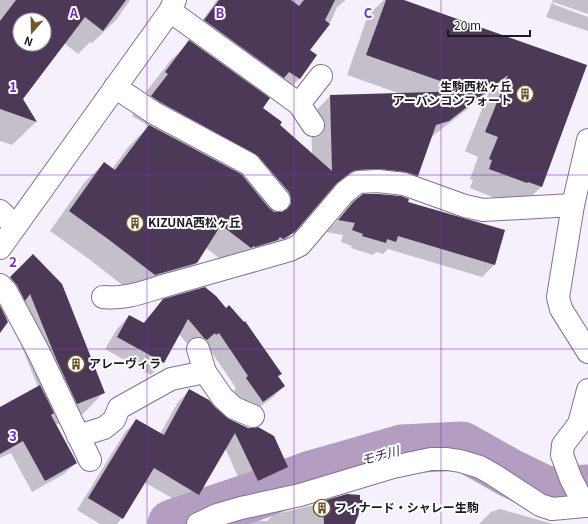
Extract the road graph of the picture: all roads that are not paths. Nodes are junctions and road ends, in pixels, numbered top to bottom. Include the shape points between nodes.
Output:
1 (172, 5) edge
2 (321, 76) dead end
3 (115, 87) junction
4 (299, 104) junction
5 (313, 126) dead end
6 (588, 140) edge
7 (279, 200) dead end
8 (573, 205) junction
9 (7, 218) edge
10 (0, 248) edge
11 (0, 285) edge
12 (103, 297) dead end
13 (198, 349) dead end
14 (588, 352) edge
15 (205, 372) junction
16 (588, 390) edge
17 (252, 416) dead end
18 (78, 436) junction
19 (90, 460) dead end
20 (585, 505) edge
21 (198, 524) edge

1 - 3 street
1 - 4 street
2 - 4 street
3 - 7 street via 154,113 249,164
3 - 9 street
4 - 5 street
6 - 8 street
8 - 12 street via 483,210 404,184 358,182 345,192 300,245 290,250 136,295 116,299
8 - 14 street via 558,297 561,310
9 - 10 street
11 - 18 street via 6,291 38,351
13 - 15 street
15 - 17 street via 223,398 234,408
15 - 18 street via 171,379 119,408 114,420 104,428
16 - 20 street via 579,424 563,445 562,455
18 - 19 street
20 - 21 street via 552,509 540,505 480,467 460,461 431,459 393,467 300,495 241,508

